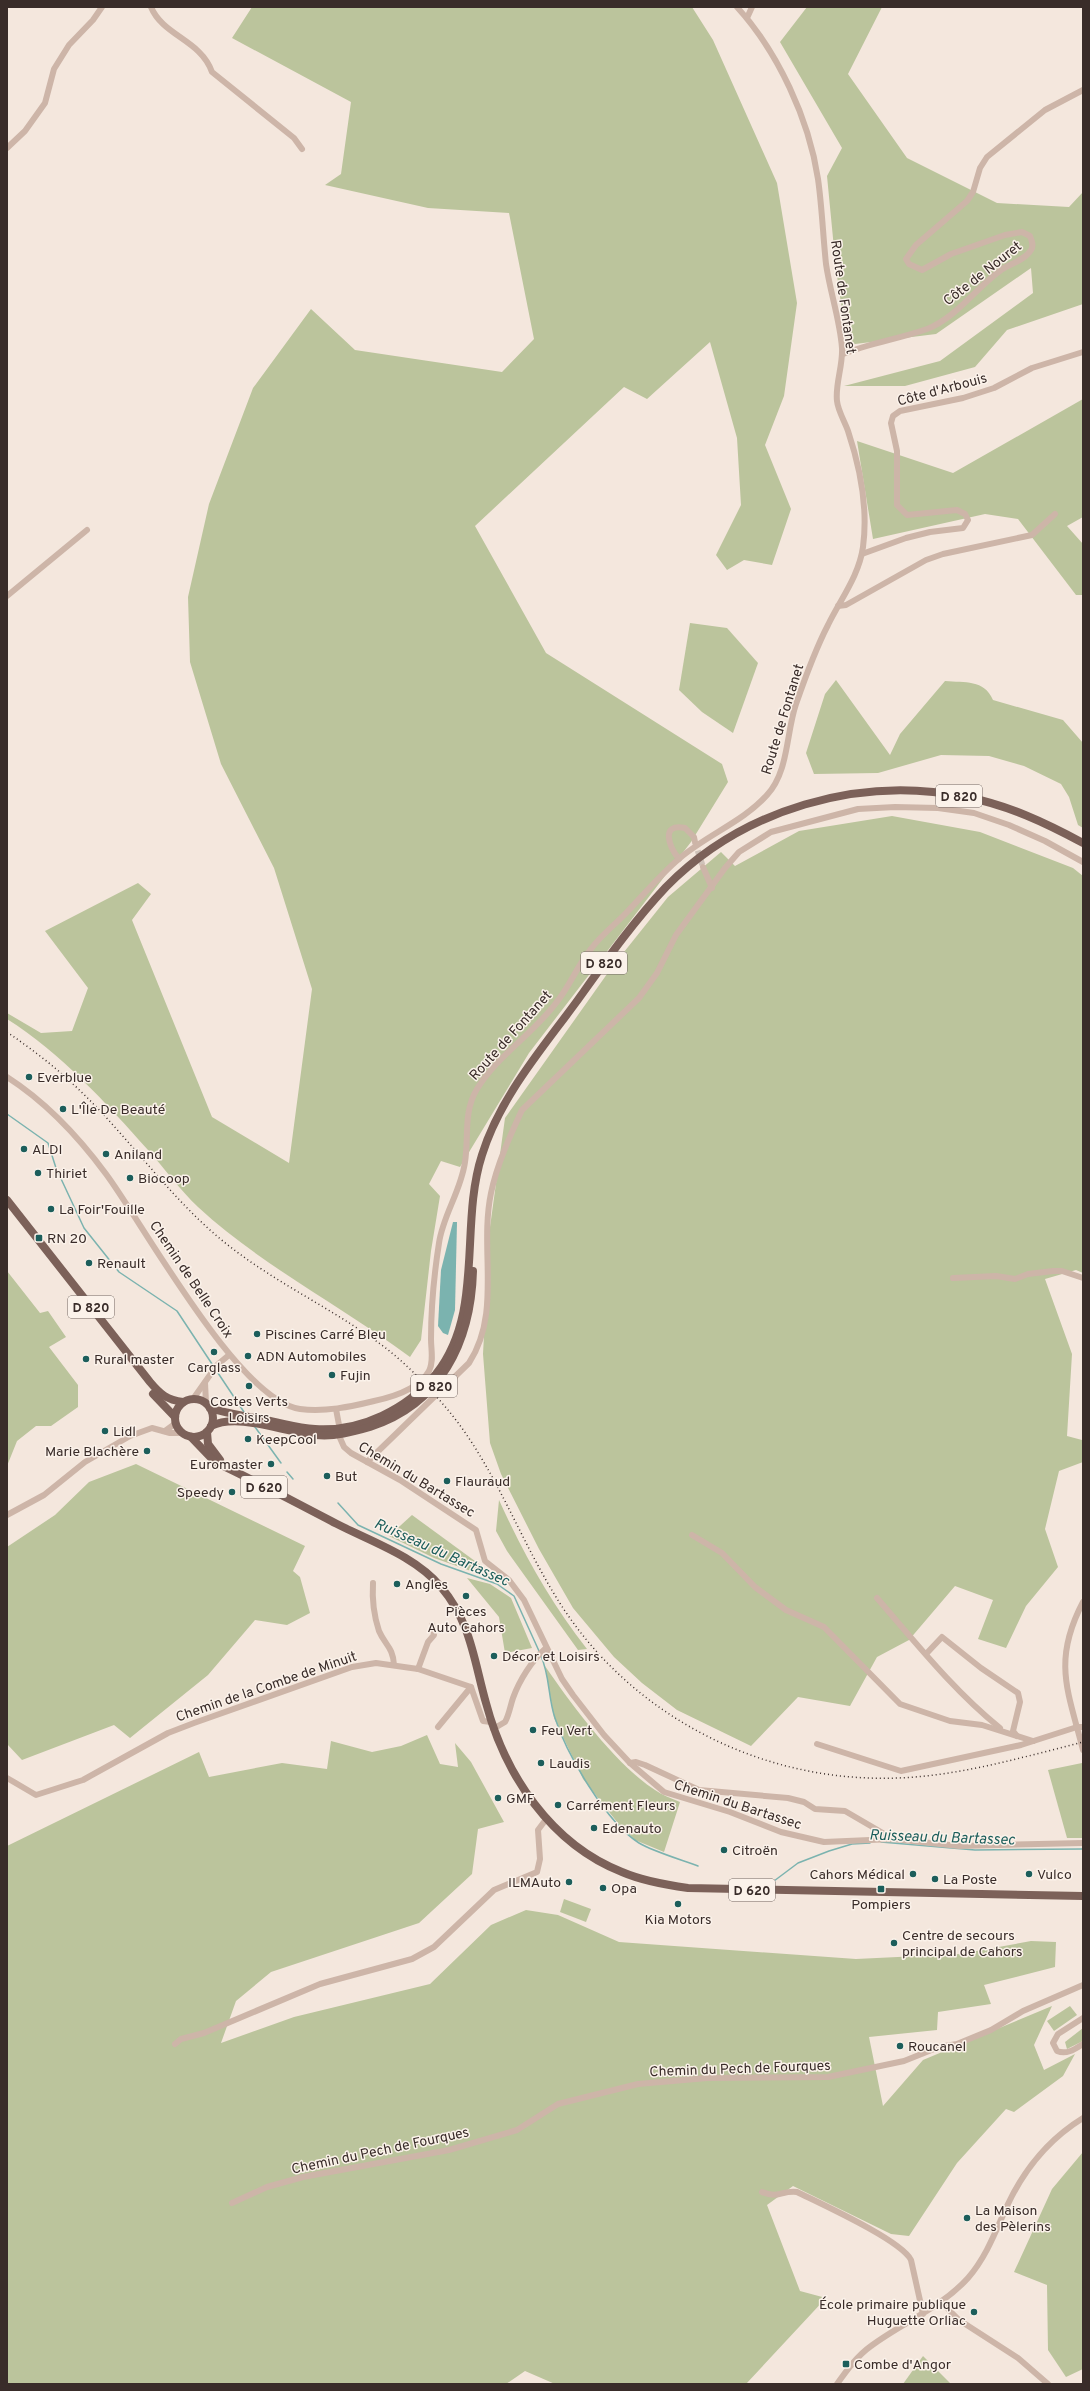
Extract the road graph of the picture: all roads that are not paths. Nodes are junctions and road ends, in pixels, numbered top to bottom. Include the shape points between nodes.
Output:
1 (102, 7) edge
2 (151, 7) edge
3 (737, 7) edge
4 (752, 7) edge
5 (747, 18) junction
6 (1083, 90) edge
7 (7, 148) edge
8 (302, 149) dead end
9 (1083, 352) edge
10 (843, 354) junction
11 (1055, 514) dead end
12 (87, 530) dead end
13 (862, 554) junction
14 (7, 596) edge
15 (838, 606) junction
16 (695, 842) tunnel mouth
17 (1083, 843) edge
18 (679, 859) junction
19 (1083, 862) edge
20 (703, 867) tunnel mouth
21 (712, 888) junction
22 (7, 1077) edge
23 (7, 1200) edge
24 (7, 1207) edge
25 (953, 1278) dead end
26 (1083, 1278) edge
27 (229, 1355) junction
28 (205, 1383) junction
29 (193, 1399) junction
30 (183, 1402) junction
31 (208, 1405) junction
32 (336, 1409) junction
33 (236, 1418) junction
34 (175, 1420) junction
35 (339, 1425) dead end
36 (209, 1429) junction
37 (164, 1431) junction
38 (187, 1435) junction
39 (340, 1438) dead end
40 (367, 1462) junction
41 (229, 1469) junction
42 (7, 1515) edge
43 (692, 1535) dead end
44 (373, 1583) dead end
45 (877, 1598) dead end
46 (1083, 1602) edge
47 (432, 1625) dead end
48 (542, 1652) junction
49 (926, 1654) junction
50 (394, 1665) junction
51 (418, 1669) junction
52 (471, 1687) junction
53 (492, 1725) junction
54 (438, 1727) dead end
55 (1080, 1727) edge
56 (1003, 1730) junction
57 (1017, 1736) junction
58 (1033, 1741) junction
59 (817, 1744) dead end
60 (1083, 1750) edge
61 (630, 1763) junction
62 (7, 1778) edge
63 (547, 1818) junction
64 (893, 1839) junction
65 (1083, 1843) edge
66 (1083, 1896) edge
67 (1083, 1985) edge
68 (1083, 2018) edge
69 (175, 2044) dead end
70 (1083, 2044) edge
71 (1081, 2119) edge
72 (762, 2192) dead end
73 (232, 2203) dead end
74 (942, 2302) junction
75 (923, 2314) junction
76 (837, 2384) edge
77 (1048, 2384) edge

1 - 7 street via 69,45 54,69 46,103
2 - 8 street via 155,17 164,26 192,44 206,58 212,72 294,138
3 - 5 street, Route de Fontanet
4 - 5 street
5 - 10 street, Route de Fontanet via 768,46 802,116 812,147 827,267
6 - 10 street, Côte de Nouret via 1045,110 987,157 980,168 974,192 967,201 916,246 906,259 909,264 922,270 963,250 1005,235 1022,232 1030,236 1032,249 1027,255 989,279 928,329
9 - 13 street, Côte d'Arbouis via 1032,368 988,390 964,398 900,411 893,416 891,423 897,457 897,505 907,514 957,510 965,514 968,520 963,528 912,537
10 - 13 street, Route de Fontanet via 837,401 859,471 864,530
11 - 15 street via 1032,535 926,560 846,605
12 - 14 street
13 - 15 street, Route de Fontanet
15 - 18 street, Route de Fontanet via 825,629 795,707 784,760 771,790
16 - 18 street via 694,837 685,828 675,828 670,832 668,844
17 - 33 main road, D 820 via 1036,819 1002,806 967,797 897,790 862,792 828,798 769,817 741,831 689,866 662,892 618,944 529,1066 492,1127 481,1156 472,1210 463,1316 449,1353 437,1372 397,1408 376,1419 354,1425 316,1429
18 - 32 street, Route de Fontanet via 596,942 556,1004 533,1031 487,1075 473,1094 469,1107 464,1173 440,1234 434,1275 432,1354 428,1372 421,1380 396,1395
19 - 21 street via 1045,841 974,813 895,806 865,808 771,832 739,852
20 - 21 street
21 - 40 street via 676,935 657,973 639,998 522,1110 511,1133 491,1193 487,1310 483,1337 478,1349 469,1363
22 - 27 street, Chemin de Belle Croix via 40,1101 96,1160 208,1328
23 - 30 main road, D 820 via 162,1396 171,1401
24 - 34 main road, D 820
25 - 26 street via 996,1276 1015,1279 1028,1274 1062,1271
27 - 28 street, Chemin de Belle Croix via 217,1365
27 - 32 street, Chemin de Belle Croix via 285,1405 297,1409
28 - 29 street, Chemin de Belle Croix
28 - 31 street
29 - 30 main road
29 - 31 main road
30 - 34 main road via 176,1412
31 - 33 main road, D 820
31 - 36 main road via 213,1420
32 - 35 street
33 - 36 main road, D 820 via 220,1422
34 - 37 street
34 - 38 main road
36 - 38 main road via 202,1435
36 - 41 main road, D 620 via 208,1444
37 - 38 street
37 - 42 street via 157,1428 148,1429 108,1448 85,1462 44,1495
38 - 41 main road, D 620 via 215,1462
39 - 40 street, Chemin du Bartassec via 344,1447
40 - 48 street, Chemin du Bartassec via 400,1480 476,1530 484,1560 515,1587 524,1600
41 - 53 main road, D 620 via 405,1558 429,1575 449,1598 471,1638
43 - 56 street via 722,1553 755,1587 786,1610 824,1627 900,1704 950,1721
44 - 50 street via 372,1598 380,1632 390,1647
45 - 49 street
46 - 55 street via 1071,1629 1064,1661 1066,1690
47 - 51 street via 434,1635 428,1642
48 - 53 street via 513,1698 505,1722
48 - 61 street, Chemin du Bartassec via 604,1735
49 - 56 street via 972,1705
49 - 57 street via 942,1637 1018,1693 1020,1702 1013,1731
50 - 51 street, Chemin de la Combe de Minuit
50 - 62 street, Chemin de la Combe de Minuit via 376,1663 352,1667 194,1723 168,1733 83,1780 36,1795
51 - 52 street, Chemin de la Combe de Minuit
52 - 53 street via 483,1721
52 - 54 street
53 - 63 main road, D 620 via 521,1786
55 - 58 street
55 - 60 street
56 - 57 street
57 - 58 street
58 - 59 street via 901,1771
61 - 64 street via 645,1765 699,1790 788,1798 804,1802 815,1809 844,1810
61 - 64 street, Chemin du Bartassec via 654,1785 673,1797 724,1810 791,1835 824,1842
63 - 66 main road, D 620 via 576,1845 610,1867 657,1882 688,1888
63 - 69 street via 538,1830 540,1859 536,1872 494,1890 434,1947 412,1959 320,1984 181,2039
64 - 65 street, Chemin du Bartassec via 959,1846
67 - 73 street, Chemin du Pech de Fourques via 1023,2011 991,2030 904,2061 828,2078 706,2078 638,2084 558,2104 517,2130 449,2150 303,2176 267,2187
68 - 70 street via 1058,2034 1053,2042 1057,2051 1062,2053
71 - 74 street via 1042,2150 1019,2183 990,2246 978,2265
72 - 75 street via 770,2196 797,2192 852,2219 908,2254
74 - 75 street
74 - 77 street via 958,2320 1018,2358
75 - 76 street via 871,2346 848,2368

